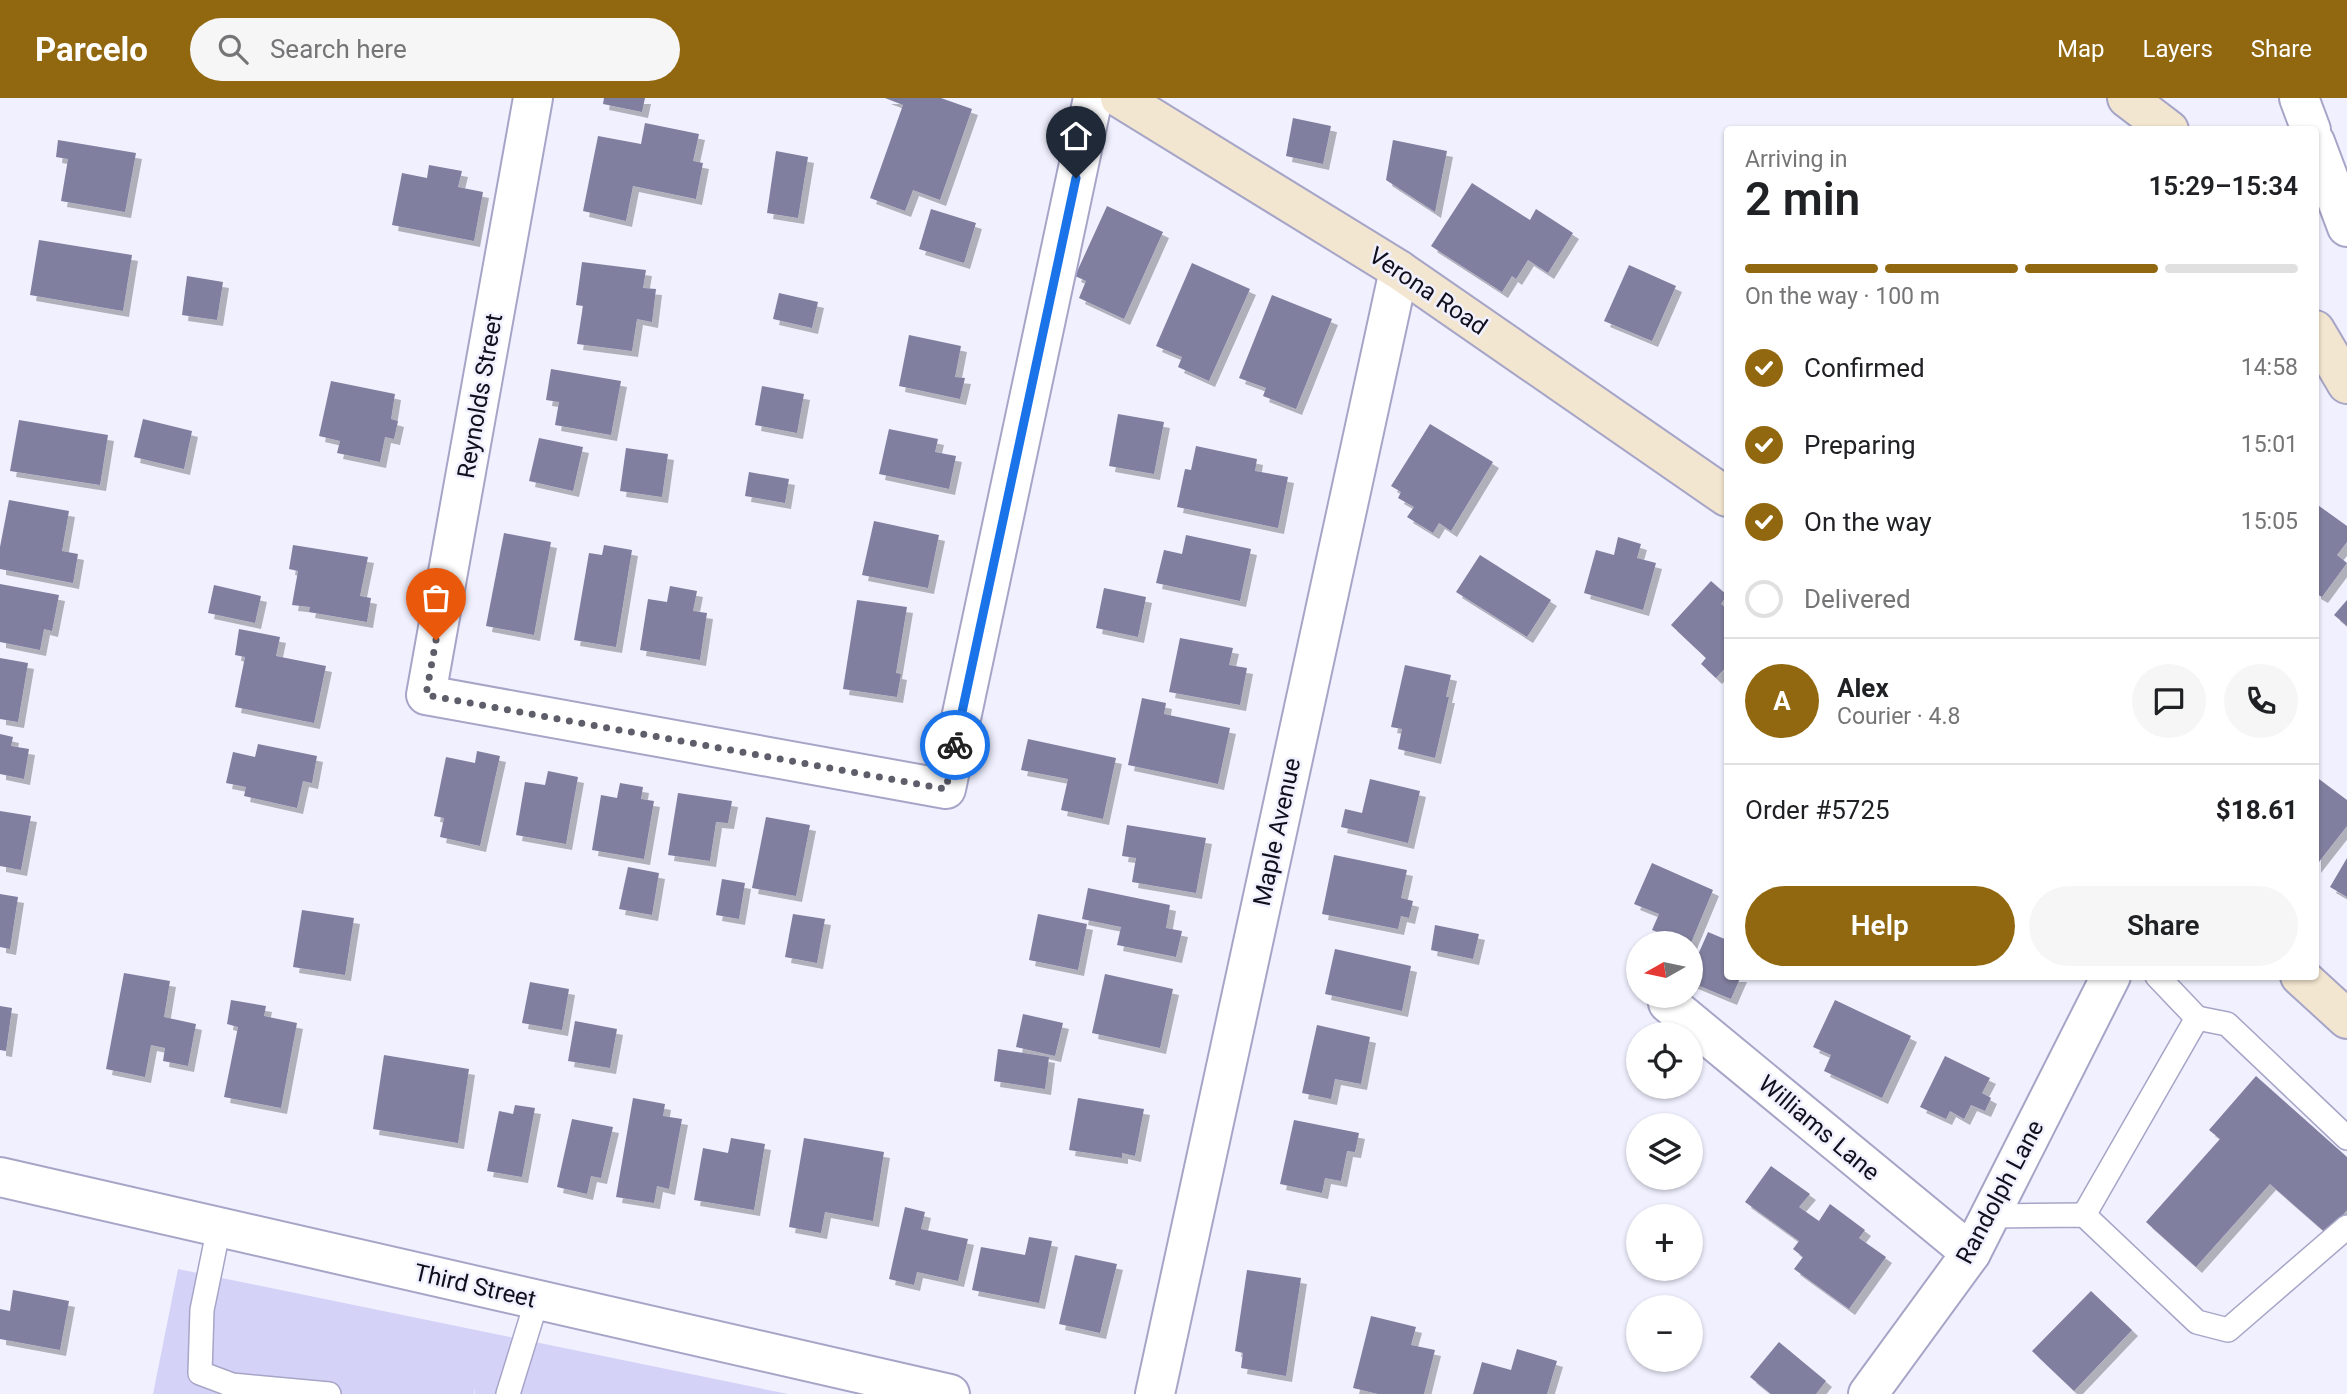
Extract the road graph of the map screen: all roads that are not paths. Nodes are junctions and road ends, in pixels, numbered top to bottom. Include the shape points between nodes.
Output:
1 (533, 98) edge
2 (1093, 98) edge
3 (1120, 98) edge
4 (2127, 98) edge
5 (2299, 98) edge
6 (2164, 126) edge
7 (2310, 126) edge
8 (2319, 153) edge
9 (2347, 227) edge
10 (1399, 270) junction
11 (2319, 337) edge
12 (2347, 384) edge
13 (1724, 495) edge
14 (2109, 980) edge
15 (2161, 980) edge
16 (2304, 980) edge
17 (1674, 1008) edge
18 (2197, 1018) junction
19 (2347, 1019) edge
20 (2347, 1138) edge
21 (0, 1177) edge
22 (2084, 1215) junction
23 (1990, 1216) junction
24 (219, 1227) junction
25 (2347, 1227) edge
26 (1971, 1253) junction
27 (537, 1300) junction
28 (329, 1394) edge
29 (508, 1394) edge
30 (950, 1394) edge
31 (1156, 1394) edge
32 (1868, 1394) edge

1 - 2 street, Reynolds Street via 426,695 946,789
3 - 10 street, Verona Road
4 - 6 street
5 - 7 street
8 - 9 street
10 - 13 street, Verona Road
10 - 31 street, Maple Avenue
11 - 12 street
14 - 23 street, Randolph Lane
15 - 18 lane
16 - 19 street
17 - 26 street, Williams Lane
18 - 20 lane via 2227,1024
18 - 22 lane
21 - 24 street, Third Street
22 - 23 lane
22 - 25 lane via 2197,1322 2228,1330
23 - 26 street, Randolph Lane
24 - 27 street, Third Street
24 - 28 lane via 202,1310 200,1373 232,1385
26 - 32 street, Randolph Lane
27 - 29 lane
27 - 30 street, Third Street

